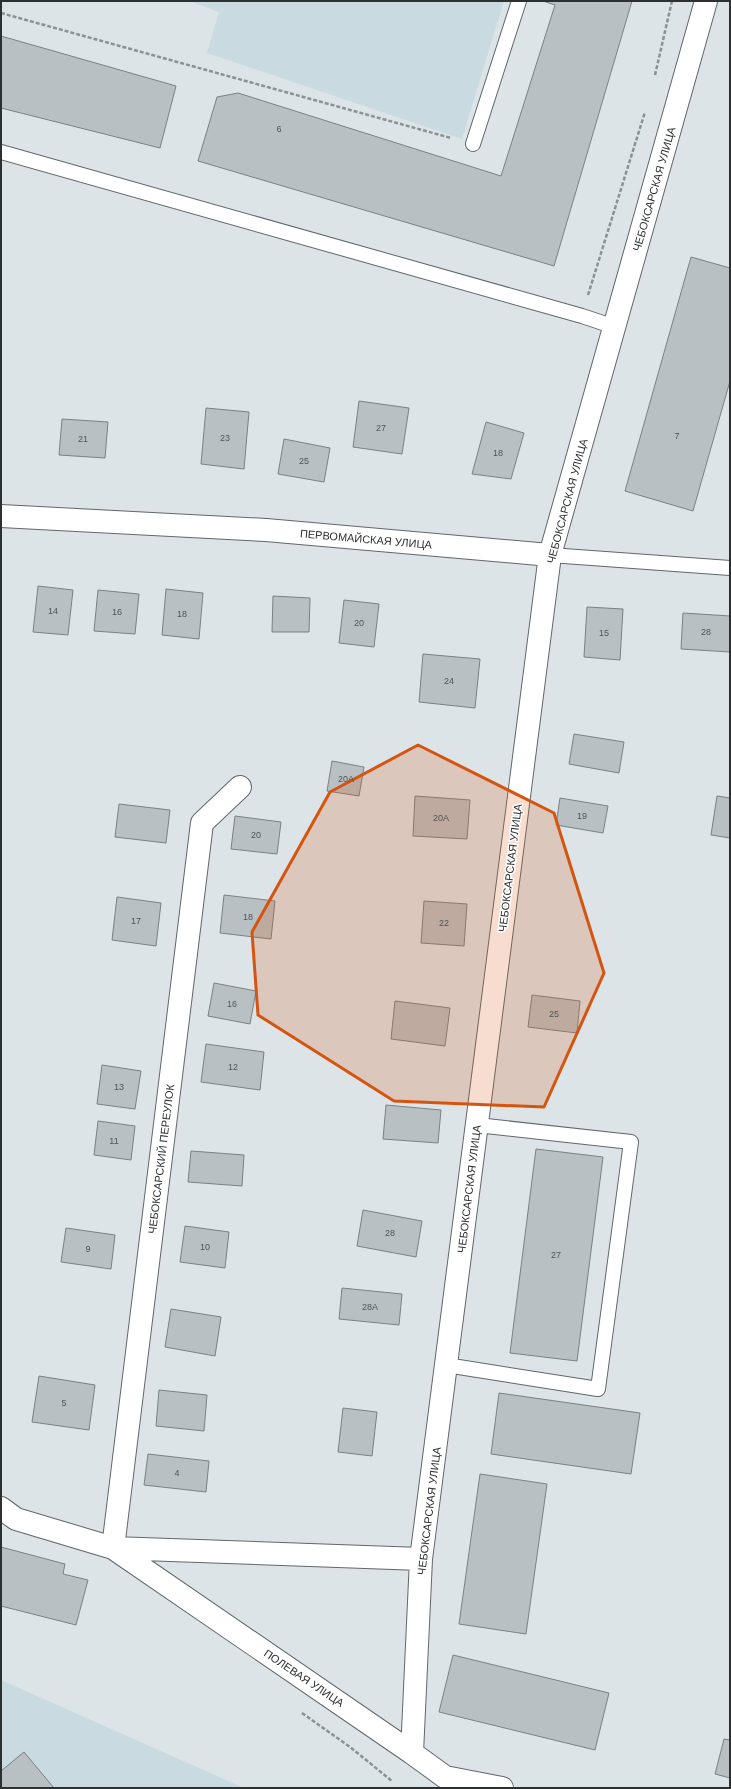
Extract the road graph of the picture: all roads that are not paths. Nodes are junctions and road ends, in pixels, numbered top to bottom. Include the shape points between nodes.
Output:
1 (519, 1) edge
2 (706, 1) edge
3 (472, 144) road end
4 (1, 152) edge
5 (615, 327) junction
6 (1, 516) edge
7 (550, 555) junction
8 (730, 568) edge
9 (240, 787) dead end
10 (478, 1125) junction
11 (446, 1365) junction
12 (1, 1508) edge
13 (113, 1548) junction
14 (421, 1559) junction
15 (412, 1753) junction
16 (444, 1782) edge
17 (502, 1788) edge

1 - 3 lane
2 - 5 street, ЧЕБОКСАРСКАЯ УЛИЦА
4 - 5 lane
5 - 7 street, ЧЕБОКСАРСКАЯ УЛИЦА
6 - 7 street, ПЕРВОМАЙСКАЯ УЛИЦА via 266,530
7 - 8 lane, ПЕРВОМАЙСКАЯ УЛИЦА
7 - 10 street, ЧЕБОКСАРСКАЯ УЛИЦА
9 - 13 street, ЧЕБОКСАРСКИЙ ПЕРЕУЛОК via 202,823
10 - 11 street, ЧЕБОКСАРСКАЯ УЛИЦА
10 - 11 lane via 632,1142 598,1388
11 - 14 street, ЧЕБОКСАРСКАЯ УЛИЦА
12 - 13 street, ПОЛЕВАЯ УЛИЦА via 16,1519
13 - 14 street, ПОЛЕВАЯ УЛИЦА
13 - 15 street, ПОЛЕВАЯ УЛИЦА
14 - 15 street, ЧЕБОКСАРСКАЯ УЛИЦА
15 - 16 street, ПОЛЕВАЯ УЛИЦА
16 - 17 street, ПОЛЕВАЯ УЛИЦА

